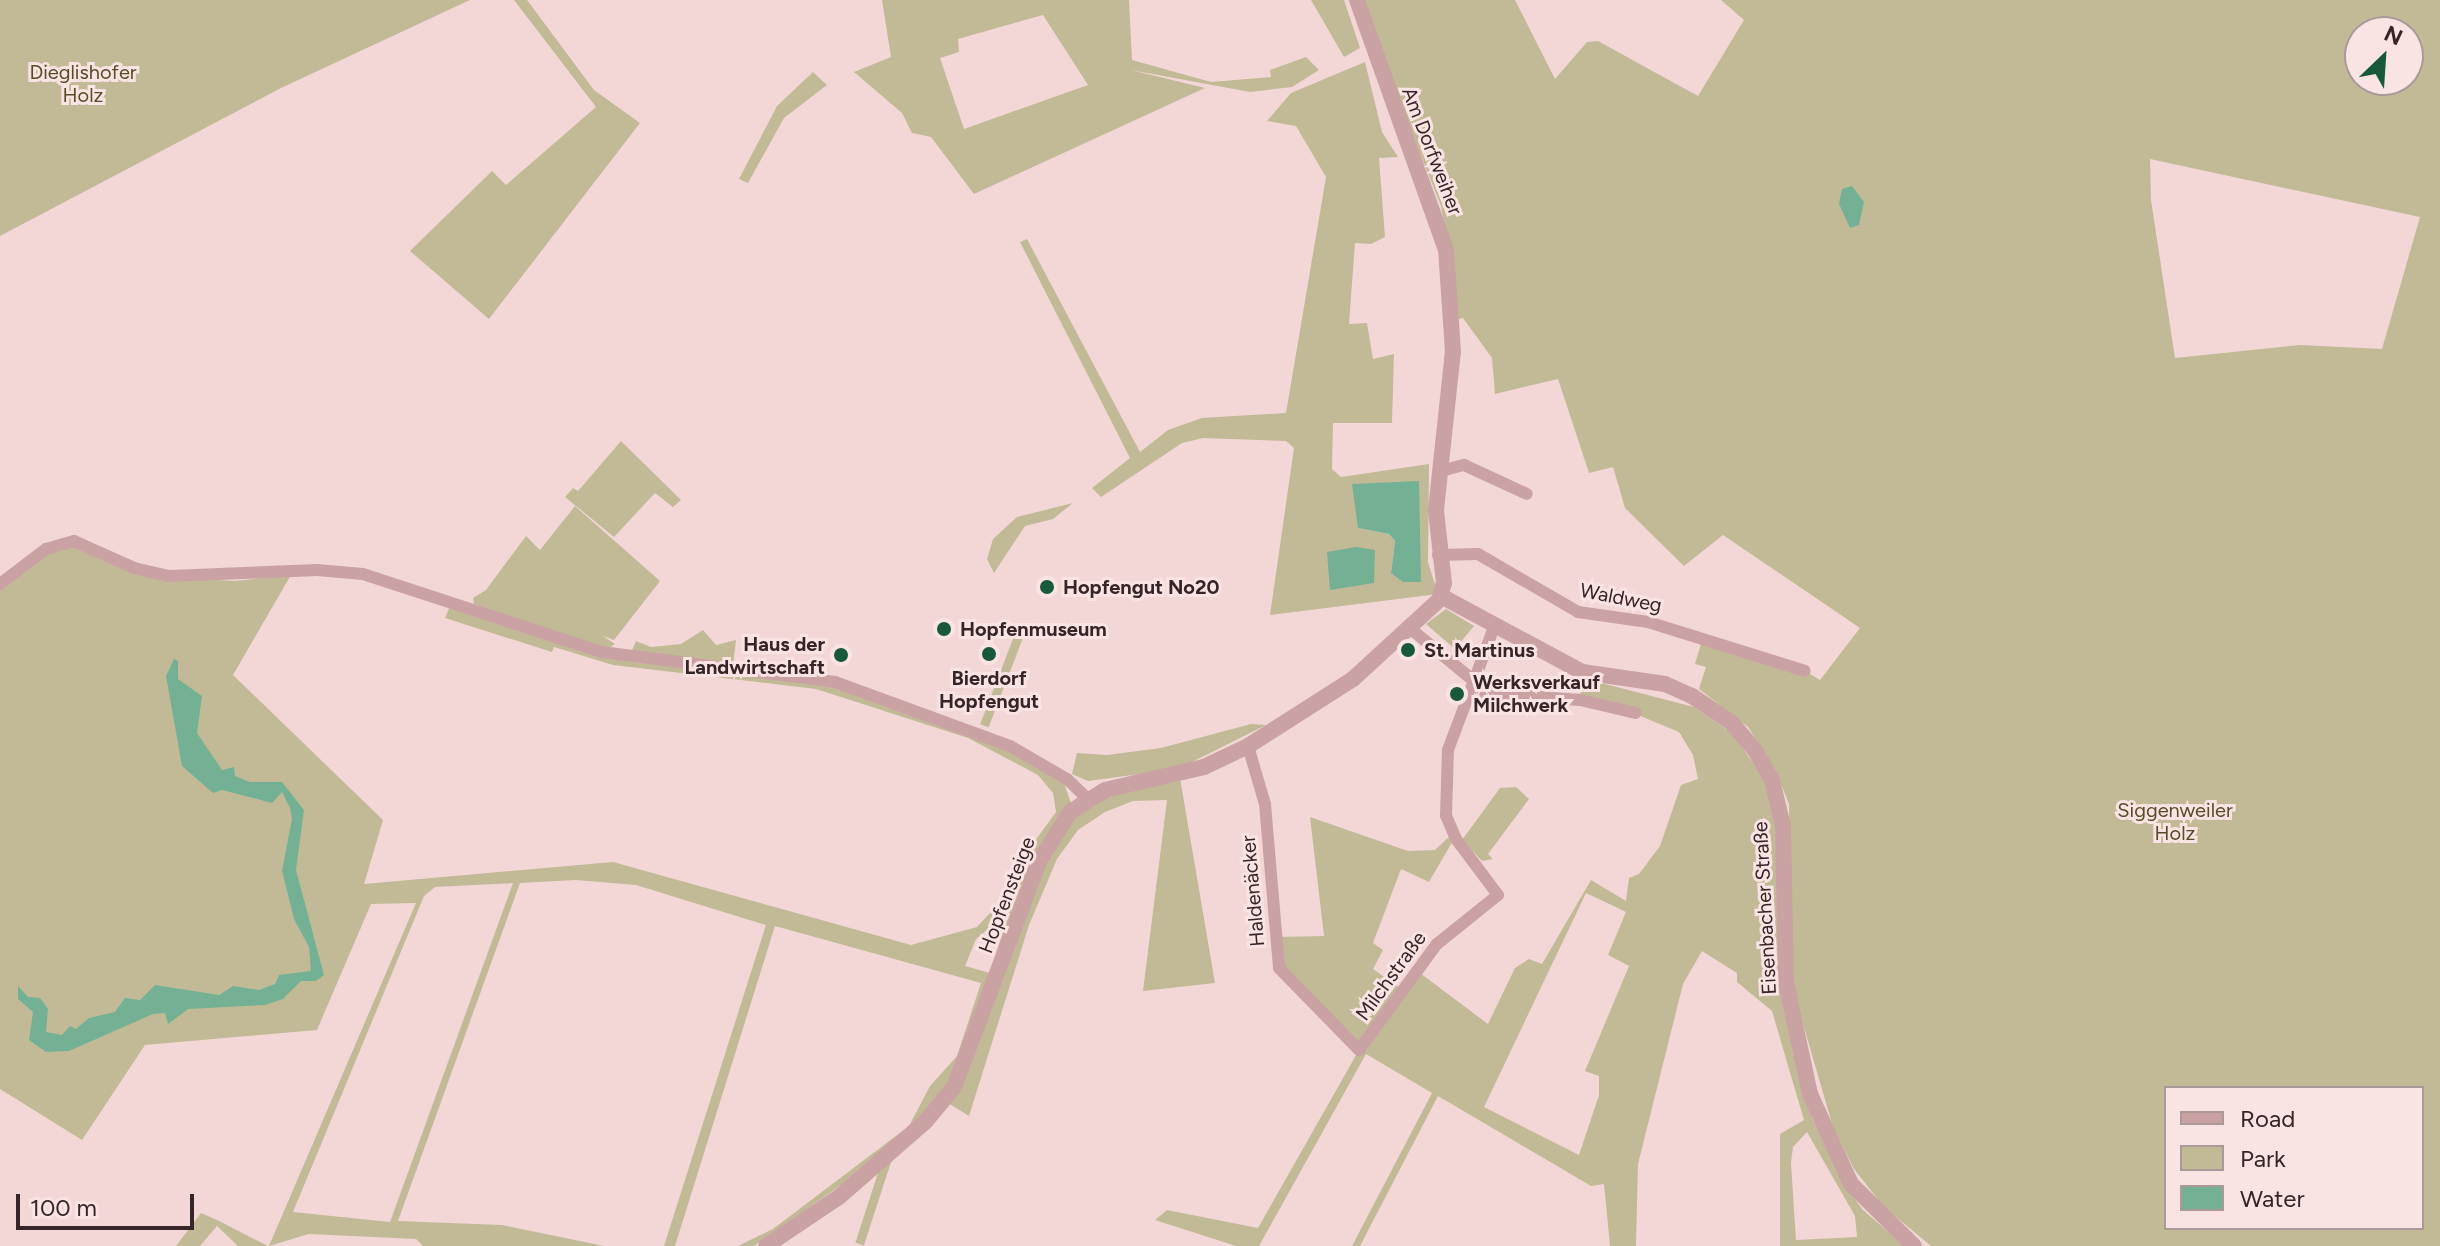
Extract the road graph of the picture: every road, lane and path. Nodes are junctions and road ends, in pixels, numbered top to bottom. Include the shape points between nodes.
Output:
1 (1357, 0) edge
2 (1441, 471) junction
3 (1527, 494) dead end
4 (1438, 555) junction
5 (0, 584) edge
6 (1441, 596) junction
7 (1494, 627) junction
8 (1411, 629) junction
9 (1805, 671) dead end
10 (1474, 681) junction
11 (1636, 713) dead end
12 (1248, 746) junction
13 (1088, 799) junction
14 (1359, 1050) joint
15 (766, 1246) edge
16 (1914, 1246) edge

1 - 2 street, Am Dorfweiher via 1430,193 1446,250 1453,352
2 - 3 street via 1464,465
2 - 4 street, Am Dorfweiher
4 - 6 street, Am Dorfweiher
4 - 9 street, Waldweg via 1478,554 1578,612 1648,622
5 - 13 street via 46,549 74,541 134,568 170,576 317,570 363,574 619,656 835,682 1010,746 1067,779
6 - 7 street, Eisenbacher Straße
6 - 8 street, Hopfensteige
7 - 10 street
7 - 16 street, Eisenbacher Straße via 1593,676 1653,682 1692,696 1732,723 1756,752 1772,780 1783,826 1786,982 1810,1094 1851,1184
8 - 10 street
8 - 12 street, Hopfensteige via 1353,679
10 - 11 street via 1499,698 1580,700
10 - 14 street, Milchstraße via 1448,750 1446,816 1456,839 1498,895 1437,944
12 - 13 street, Hopfensteige via 1204,767
12 - 14 street, Haldenäcker via 1265,804 1279,968
13 - 15 street, Hopfensteige via 1070,812 1046,847 976,1036 940,1107 839,1197

